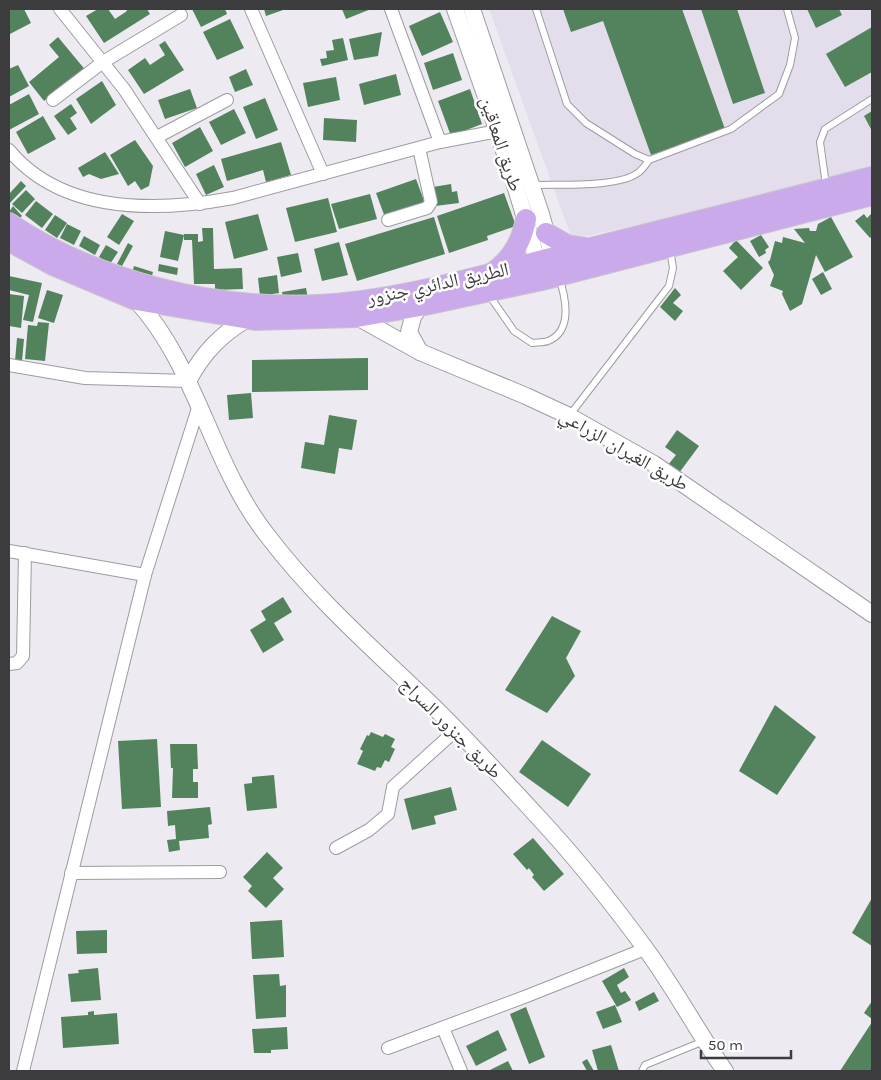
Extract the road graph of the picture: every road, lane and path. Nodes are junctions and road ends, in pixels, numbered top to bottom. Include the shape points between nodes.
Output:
1 (60, 9) edge
2 (251, 9) edge
3 (392, 9) edge
4 (455, 9) edge
5 (472, 9) edge
6 (536, 9) edge
7 (787, 9) edge
8 (181, 15) dead end
9 (103, 62) junction
10 (872, 99) edge
11 (53, 100) dead end
12 (226, 100) dead end
13 (498, 131) junction
14 (157, 137) junction
15 (440, 142) junction
16 (419, 148) junction
17 (9, 150) edge
18 (649, 160) junction
19 (323, 174) junction
20 (872, 177) edge
21 (531, 185) junction
22 (826, 189) junction
23 (872, 195) edge
24 (200, 204) junction
25 (526, 219) junction
26 (388, 220) dead end
27 (9, 223) edge
28 (546, 233) junction
29 (9, 241) edge
30 (670, 247) junction
31 (591, 249) junction
32 (547, 269) junction
33 (488, 284) junction
34 (136, 300) junction
35 (420, 306) junction
36 (357, 317) junction
37 (247, 319) junction
38 (420, 352) junction
39 (9, 365) edge
40 (188, 381) junction
41 (199, 405) junction
42 (569, 416) junction
43 (9, 551) edge
44 (25, 553) junction
45 (146, 575) junction
46 (872, 614) edge
47 (9, 664) edge
48 (456, 730) junction
49 (336, 848) dead end
50 (220, 872) dead end
51 (71, 873) junction
52 (646, 949) junction
53 (443, 1028) junction
54 (704, 1041) junction
55 (388, 1048) dead end
56 (23, 1071) edge
57 (461, 1071) edge
58 (642, 1071) edge
59 (725, 1071) edge

1 - 9 street
2 - 19 street
3 - 15 street
4 - 13 street, طريق المعاقين
5 - 21 street, طريق المعاقين
6 - 18 lane via 567,104 586,123
7 - 18 lane via 795,38 790,64 778,94 731,129 667,156
8 - 9 street
9 - 11 street
9 - 14 street
10 - 22 lane via 825,129 820,142
12 - 14 street
13 - 15 street
13 - 25 street, طريق المعاقين
14 - 24 street
15 - 16 street
16 - 19 street
16 - 26 street via 430,202 427,208
17 - 24 street via 20,164 57,189 78,197 120,205
18 - 21 lane via 640,172 629,178 592,184
19 - 24 street
20 - 22 main road, الطريق الدائري جنزور
21 - 28 street, طريق المعاقين
22 - 31 main road, الطريق الدائري جنزور
23 - 30 main road, الطريق الدائري جنزور
25 - 32 street, طريق المعاقين
25 - 33 main road via 514,252
27 - 33 main road, الطريق الدائري جنزور via 61,254 138,283 254,304 318,305
28 - 31 main road via 567,245
28 - 32 street, طريق المعاقين
29 - 34 main road, الطريق الدائري جنزور via 53,265
30 - 32 main road, الطريق الدائري جنزور
30 - 42 lane via 673,268 669,286
31 - 32 main road, الطريق الدائري جنزور
32 - 33 main road, الطريق الدائري جنزور
32 - 33 lane via 564,292 566,316 561,331 548,341 532,343 514,331
33 - 35 main road, الطريق الدائري جنزور
34 - 37 main road, الطريق الدائري جنزور
34 - 40 street, طريق جنزور السراج via 167,340
35 - 36 main road, الطريق الدائري جنزور
35 - 38 street via 409,332
36 - 37 main road, الطريق الدائري جنزور
36 - 38 street, طريق الغيران الزراعي
37 - 40 street via 212,345
38 - 42 street, طريق الغيران الزراعي
39 - 40 street via 85,378
40 - 41 street, طريق جنزور السراج
41 - 45 street
41 - 48 street, طريق جنزور السراج via 244,501 266,535 324,603
42 - 46 street, طريق الغيران الزراعي via 654,464
43 - 44 street
44 - 45 street
44 - 47 street via 24,656 17,663
45 - 51 street
48 - 49 street via 393,787 388,814 369,830
48 - 52 street, طريق جنزور السراج via 551,832
50 - 51 street
51 - 56 street
52 - 53 street
52 - 54 street, طريق جنزور السراج
53 - 55 street
53 - 57 street
54 - 58 lane via 645,1065
54 - 59 street, طريق جنزور السراج

